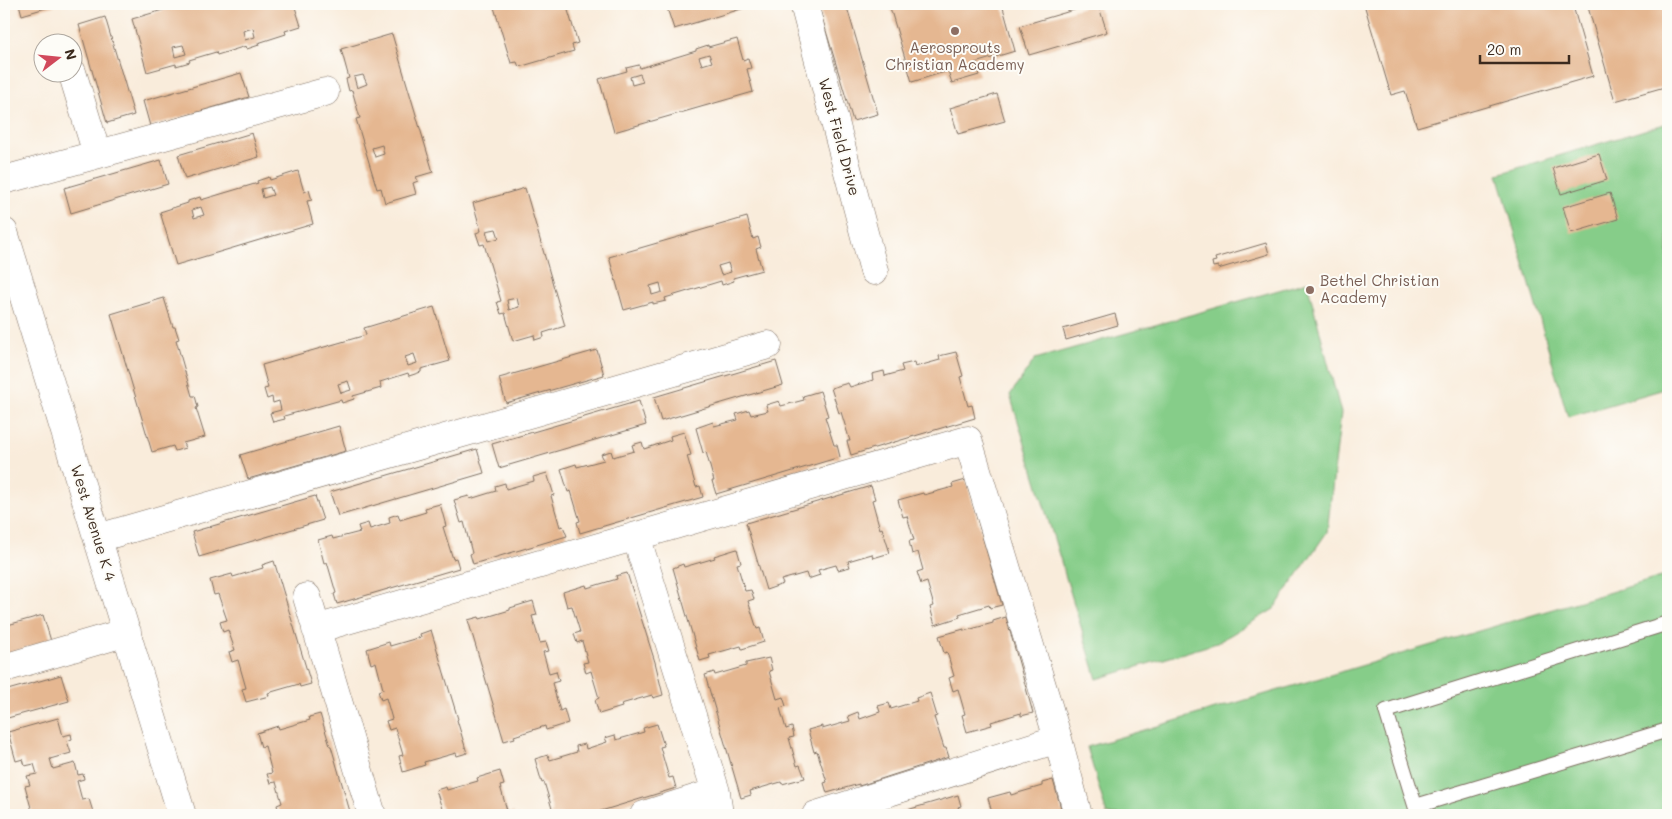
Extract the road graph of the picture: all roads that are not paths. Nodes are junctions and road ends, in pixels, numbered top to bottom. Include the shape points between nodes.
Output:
1 (804, 4) edge
2 (75, 82) edge
3 (325, 92) dead end
4 (97, 154) junction
5 (4, 180) edge
6 (4, 232) edge
7 (874, 271) dead end
8 (768, 345) dead end
9 (636, 536) junction
10 (98, 538) junction
11 (307, 598) dead end
12 (1668, 623) edge
13 (316, 630) junction
14 (127, 632) junction
15 (4, 668) edge
16 (1668, 731) edge
17 (1058, 739) junction
18 (718, 804) edge
19 (1417, 811) edge
20 (182, 815) edge
21 (372, 815) edge
22 (644, 815) edge
23 (816, 815) edge
24 (1078, 815) edge

1 - 7 street, West Field Drive
2 - 4 street
3 - 4 street
4 - 5 street
6 - 10 street, West Avenue K 4
8 - 10 street
9 - 13 street
9 - 17 street via 968,440
9 - 18 street
10 - 14 street, West Avenue K 4
11 - 13 street
12 - 19 lane via 1386,711
13 - 21 street
14 - 15 street
14 - 20 street, West Avenue K 4
16 - 19 lane
17 - 23 street
17 - 24 street
18 - 22 street

